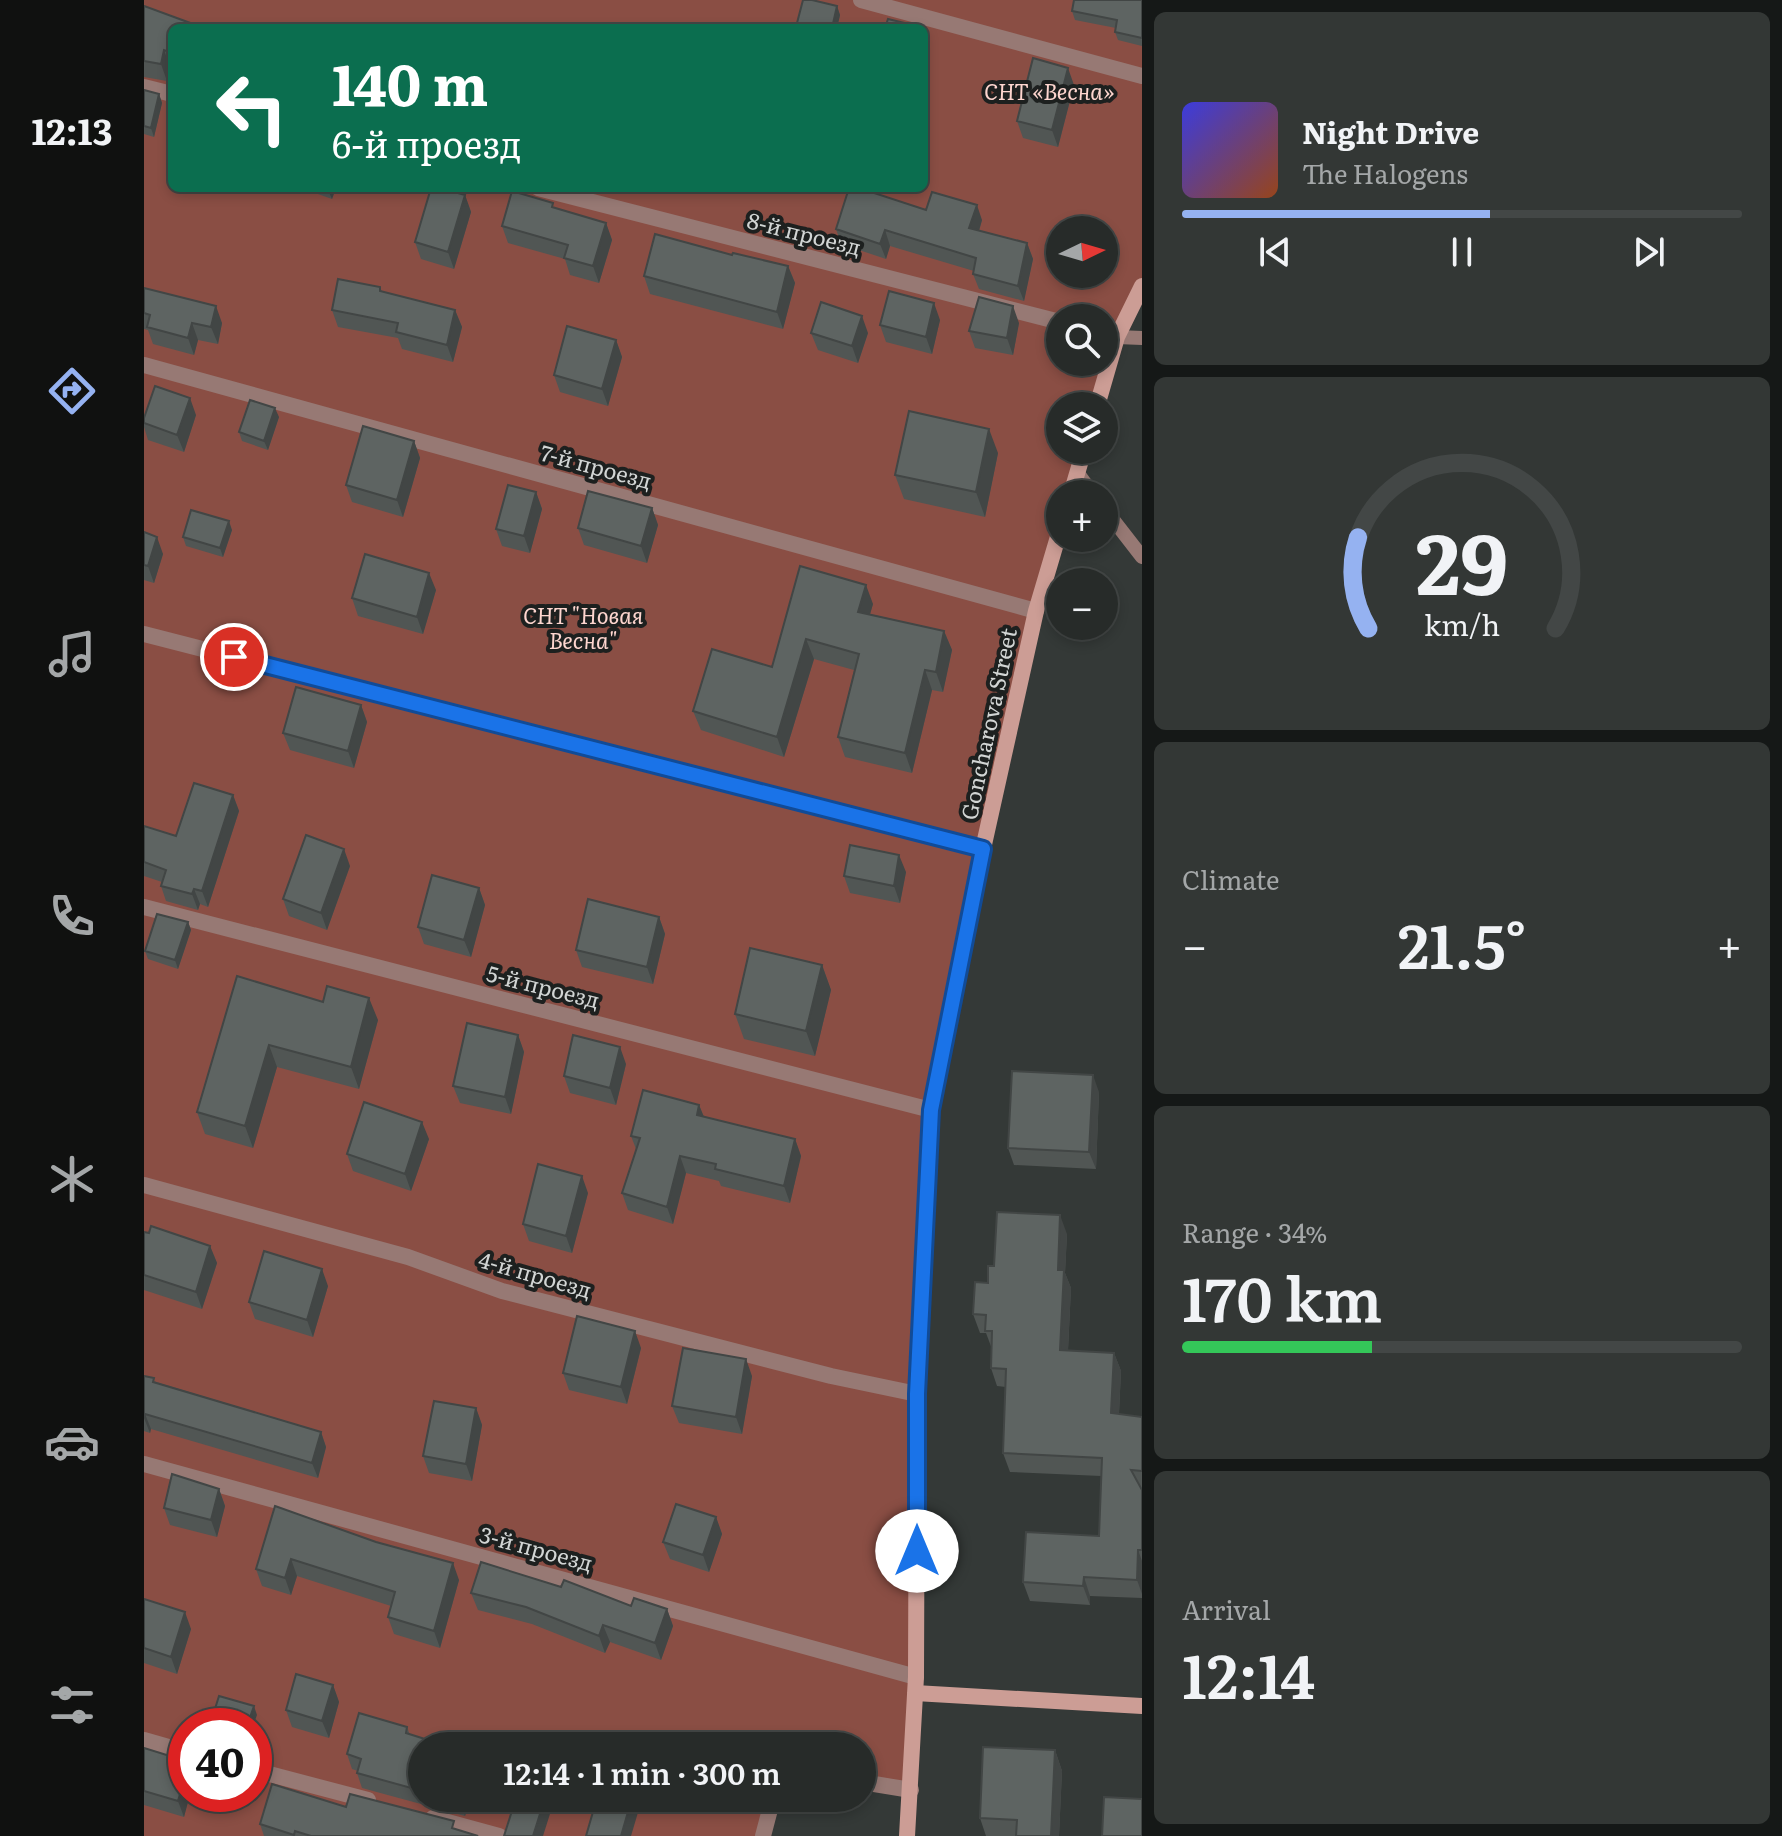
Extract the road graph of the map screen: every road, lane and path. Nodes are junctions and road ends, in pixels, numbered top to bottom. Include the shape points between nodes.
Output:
1 (861, 0) edge
2 (1142, 76) edge
3 (144, 87) edge
4 (168, 93) edge
5 (554, 192) edge
6 (1142, 286) edge
7 (1046, 318) edge
8 (1118, 323) edge
9 (1118, 336) edge
10 (1142, 338) edge
11 (144, 365) edge
12 (1080, 464) edge
13 (1077, 472) junction
14 (1075, 480) edge
15 (1083, 480) edge
16 (1118, 526) edge
17 (1053, 552) edge
18 (1142, 557) edge
19 (1036, 611) junction
20 (144, 634) edge
21 (983, 849) junction
22 (144, 907) edge
23 (931, 1110) junction
24 (144, 1185) edge
25 (917, 1394) junction
26 (144, 1464) edge
27 (916, 1685) junction
28 (1142, 1706) edge
29 (144, 1740) edge
30 (168, 1747) edge
31 (272, 1775) edge
32 (876, 1784) edge
33 (911, 1790) junction
34 (380, 1803) edge
35 (410, 1812) edge
36 (769, 1812) edge
37 (499, 1836) edge
38 (763, 1836) edge
39 (907, 1836) edge

1 - 2 street
3 - 4 street
5 - 7 street, 8-й проезд
6 - 8 street
9 - 10 lane
11 - 19 street, 7-й проезд
12 - 13 street
13 - 14 street
13 - 15 lane
16 - 18 lane
17 - 19 street, Goncharova Street
19 - 21 street, Goncharova Street
20 - 21 street
21 - 23 street, Goncharova Street
22 - 23 street, 5-й проезд
23 - 25 street, Goncharova Street
24 - 25 street, 4-й проезд via 408,1257 502,1291
25 - 27 street, Goncharova Street
26 - 27 street, 3-й проезд
27 - 28 street
27 - 33 street, Goncharova Street
29 - 30 street
31 - 34 street
32 - 33 street
33 - 39 street, Goncharova Street
35 - 37 street
36 - 38 street

